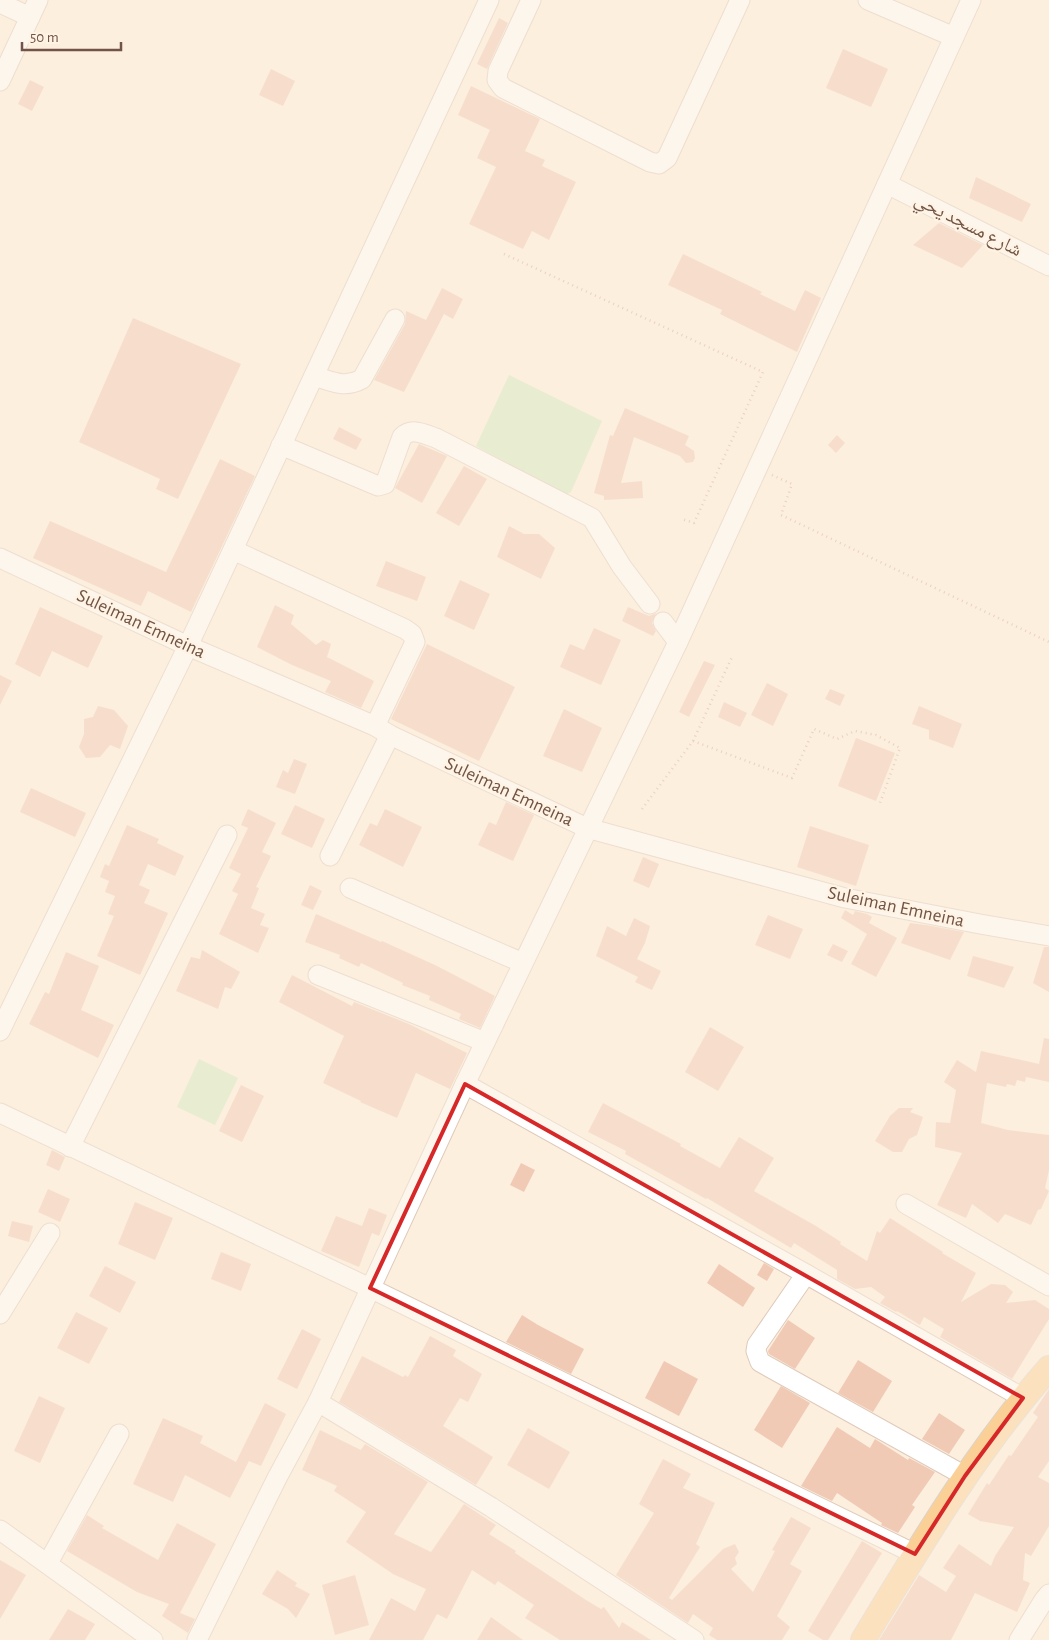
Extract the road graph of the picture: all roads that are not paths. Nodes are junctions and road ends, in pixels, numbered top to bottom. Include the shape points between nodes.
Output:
1 (38, 0) edge
2 (489, 0) edge
3 (531, 0) edge
4 (740, 0) edge
5 (868, 0) edge
6 (971, 0) edge
7 (0, 4) edge
8 (30, 17) junction
9 (954, 37) junction
10 (0, 81) edge
11 (887, 184) junction
12 (1049, 266) edge
13 (395, 319) dead end
14 (314, 376) junction
15 (281, 445) junction
16 (233, 550) junction
17 (0, 558) edge
18 (650, 604) dead end
19 (663, 622) dead end
20 (678, 642) junction
21 (188, 646) junction
22 (383, 731) junction
23 (587, 828) junction
24 (227, 835) dead end
25 (330, 856) dead end
26 (350, 888) dead end
27 (1049, 936) edge
28 (523, 963) junction
29 (318, 975) dead end
30 (0, 1031) edge
31 (485, 1042) junction
32 (465, 1084) junction
33 (0, 1113) edge
34 (70, 1146) junction
35 (906, 1204) dead end
36 (50, 1234) dead end
37 (806, 1274) junction
38 (1049, 1286) edge
39 (370, 1288) junction
40 (0, 1314) edge
41 (1049, 1368) edge
42 (1023, 1398) junction
43 (318, 1402) junction
44 (119, 1434) dead end
45 (965, 1476) junction
46 (2, 1536) edge
47 (915, 1554) junction
48 (48, 1563) junction
49 (1049, 1594) edge
50 (153, 1640) edge
51 (197, 1640) edge
52 (694, 1640) edge
53 (863, 1640) edge
54 (1019, 1640) edge

1 - 8 street
2 - 14 street
3 - 4 street via 498,71 497,80 503,88 659,164 667,158
5 - 9 street
6 - 9 street
7 - 8 street
8 - 10 street
9 - 11 street
11 - 12 street, شارع مسجد يحي
11 - 20 street
13 - 14 street via 362,379 343,384
14 - 15 street
15 - 16 street
15 - 18 street via 378,486 385,484 405,434 415,431 436,438 592,518 622,567
16 - 21 street
16 - 22 street via 412,634 415,642
17 - 21 street, Suleiman Emneina
19 - 20 street
20 - 23 street
21 - 22 street, Suleiman Emneina
21 - 30 street
22 - 23 street, Suleiman Emneina
22 - 25 street
23 - 27 street, Suleiman Emneina via 845,898
23 - 28 street
24 - 34 street
26 - 28 street
28 - 31 street
29 - 31 street
31 - 32 street
32 - 37 street
32 - 39 street
33 - 34 street
34 - 39 street
35 - 38 street
36 - 40 street
37 - 42 street
37 - 45 street via 757,1345 760,1362
39 - 43 street
39 - 47 street
41 - 42 main road
42 - 45 main road
43 - 51 street
43 - 52 street via 491,1507
44 - 48 street
45 - 47 main road
46 - 48 street
47 - 53 main road
48 - 50 street
49 - 54 street

